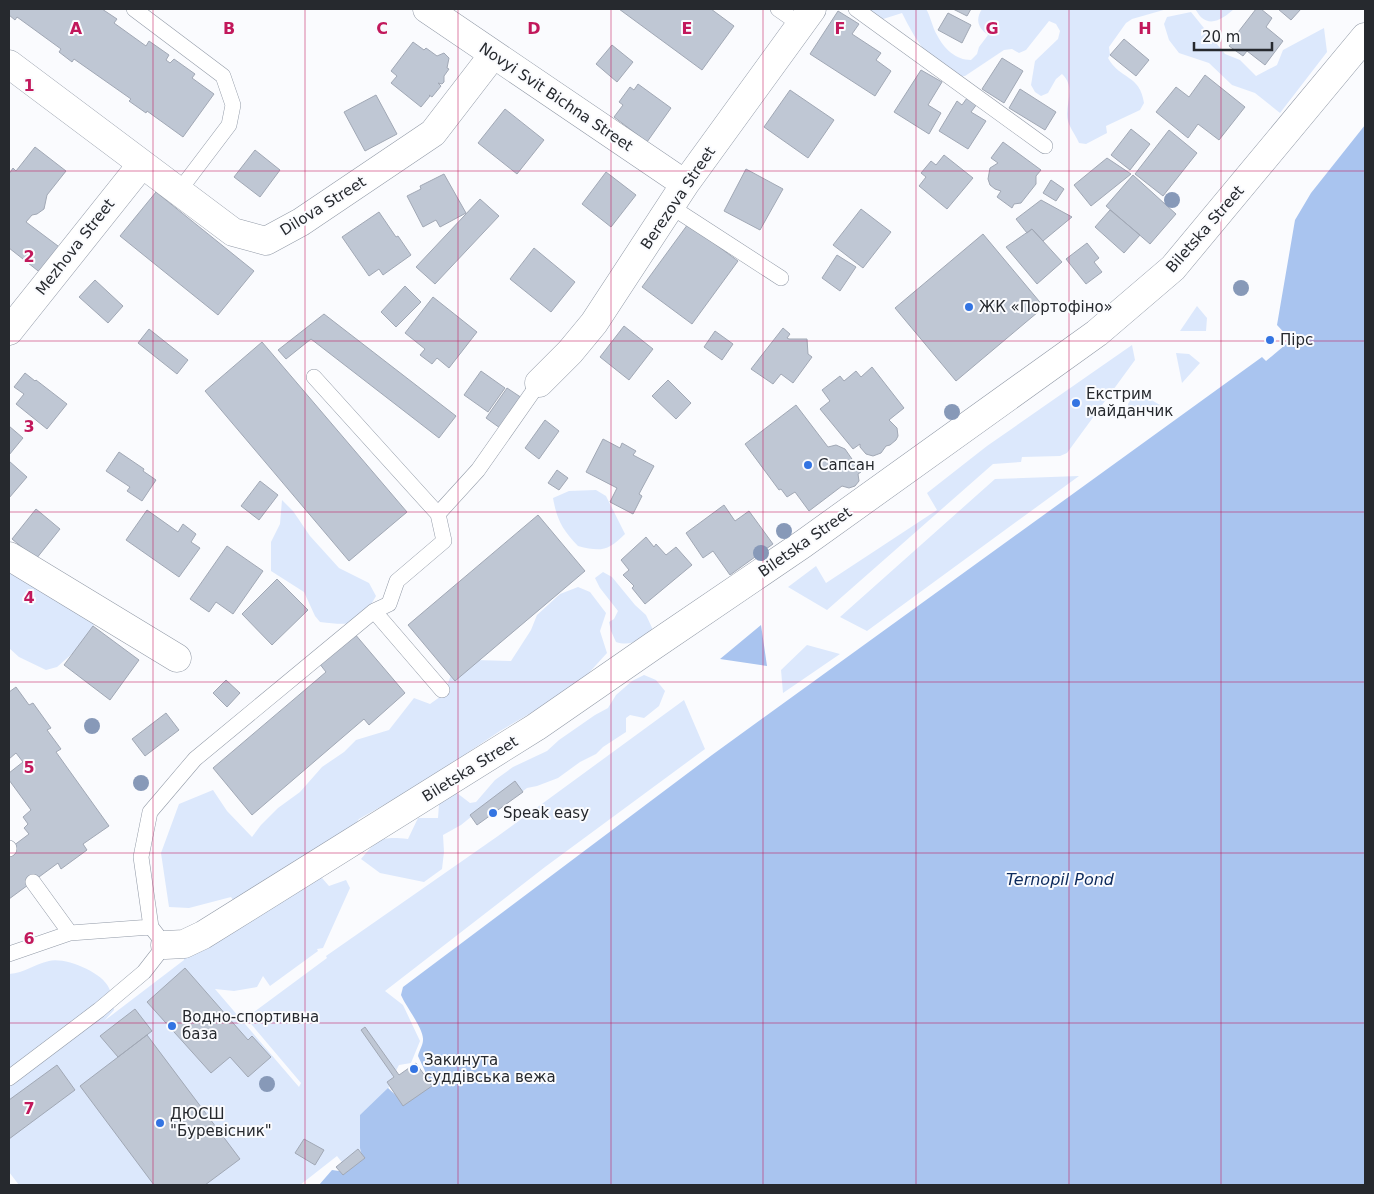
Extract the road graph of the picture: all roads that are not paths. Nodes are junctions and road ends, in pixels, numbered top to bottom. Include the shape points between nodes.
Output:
1 (134, 9) edge
2 (427, 9) edge
3 (778, 9) edge
4 (856, 9) edge
5 (807, 17) edge
6 (1365, 37) edge
7 (493, 55) junction
8 (9, 64) edge
9 (1045, 146) dead end
10 (142, 164) junction
11 (685, 184) junction
12 (179, 191) junction
13 (670, 206) junction
14 (781, 278) dead end
15 (9, 332) edge
16 (314, 376) dead end
17 (539, 383) joint
18 (438, 514) junction
19 (9, 556) edge
20 (374, 611) junction
21 (177, 658) dead end
22 (442, 690) dead end
23 (33, 882) dead end
24 (70, 933) junction
25 (158, 936) junction
26 (9, 954) edge
27 (9, 1078) edge

1 - 12 lane via 223,76 233,105 229,125
2 - 7 street, Novyi Svit Bichna Street
3 - 5 lane
4 - 9 lane
5 - 11 street, Berezova Street
6 - 25 street, Biletska Street via 1173,268 1097,333 803,544 536,727 203,935 184,944
7 - 11 street, Novyi Svit Bichna Street
7 - 12 street, Dilova Street via 433,133 302,222 266,241 233,232
8 - 10 street, Dilova Street
10 - 12 street, Dilova Street
10 - 15 street, Mezhova Street
11 - 13 street, Berezova Street
13 - 14 lane
13 - 17 street, Berezova Street via 594,323
16 - 18 lane
17 - 18 lane via 478,470
18 - 20 lane via 444,541 397,581 389,604
19 - 21 street
20 - 22 lane
20 - 25 lane via 195,759 150,812 142,857
23 - 24 lane
24 - 25 lane
24 - 26 lane
25 - 27 lane via 144,972 100,1010

